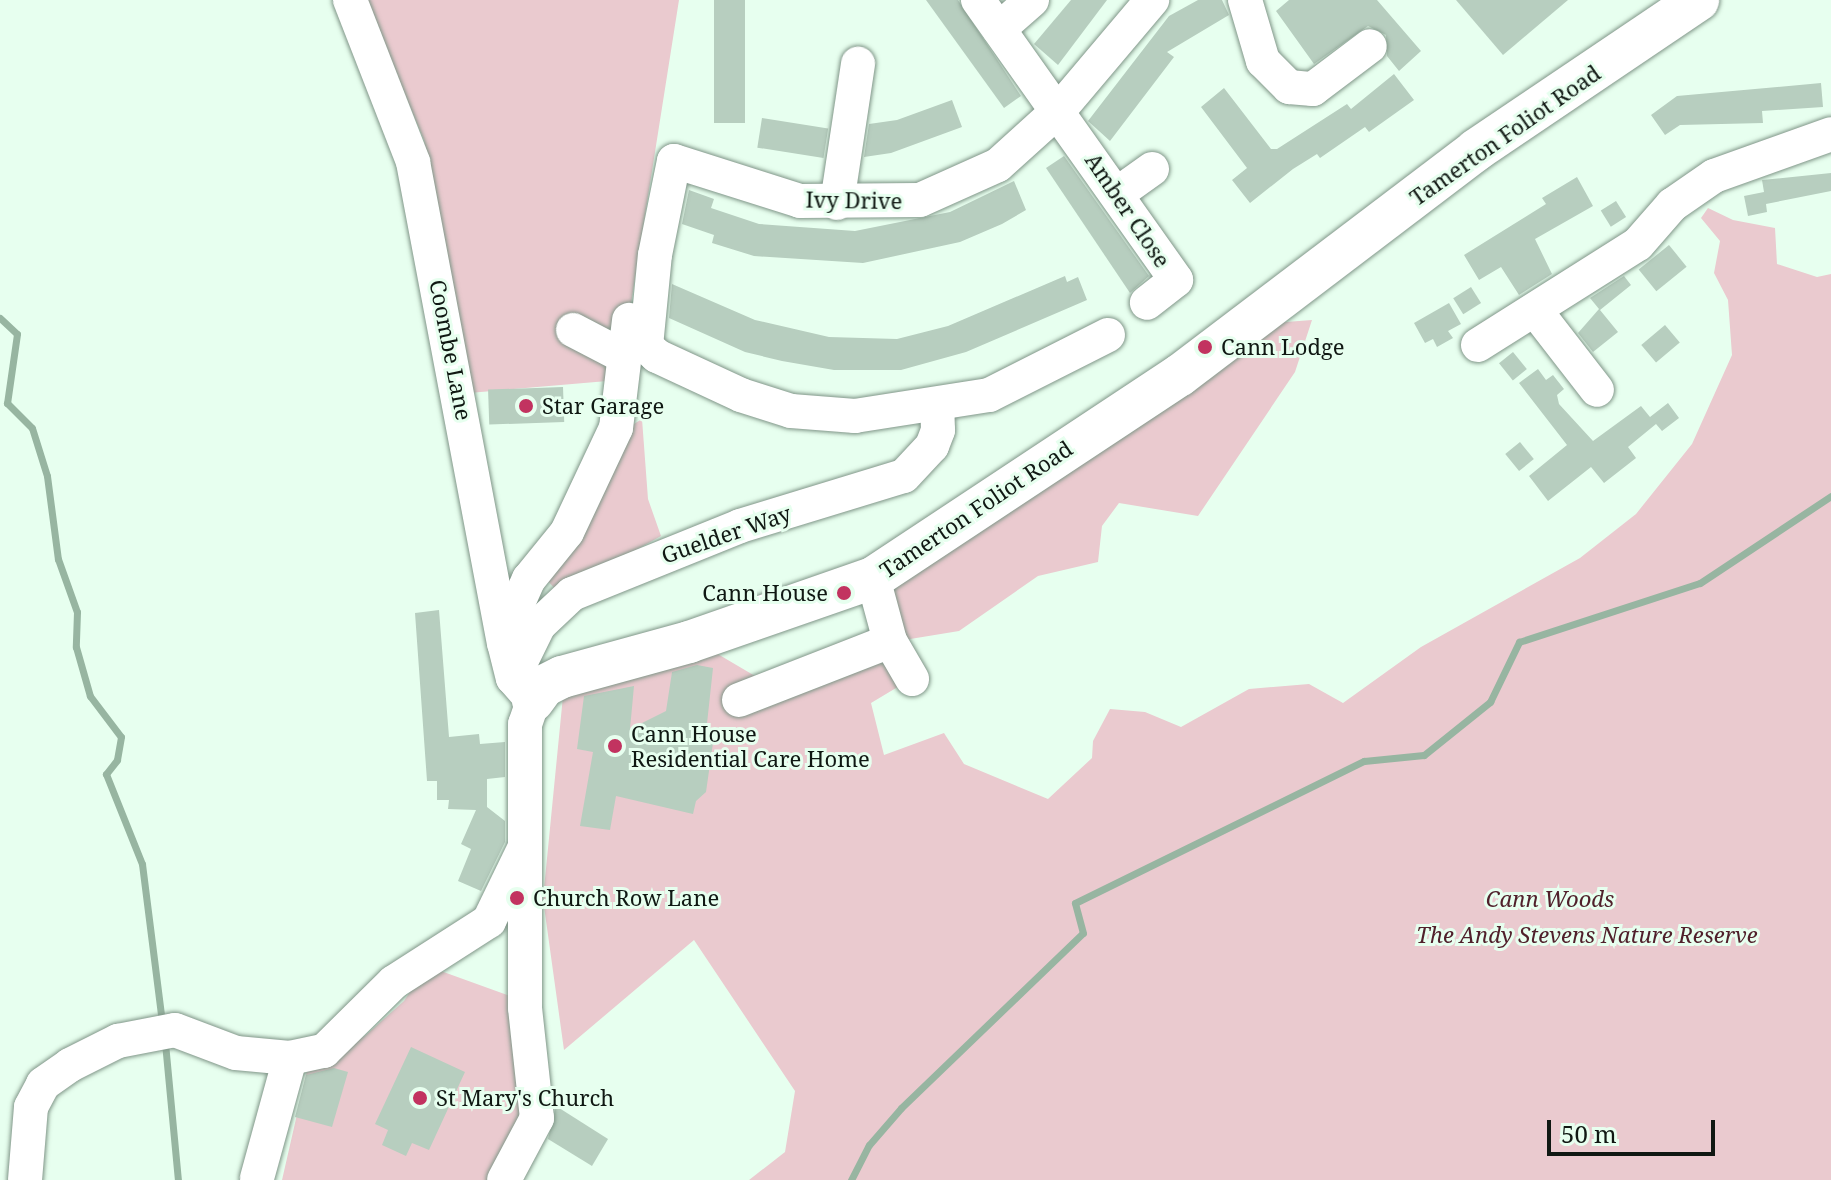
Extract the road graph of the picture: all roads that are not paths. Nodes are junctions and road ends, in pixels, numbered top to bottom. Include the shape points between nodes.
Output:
1 (350, 0) edge
2 (978, 0) edge
3 (1032, 0) edge
4 (1152, 0) edge
5 (1245, 0) edge
6 (1698, 0) edge
7 (999, 29) junction
8 (1370, 46) dead end
9 (858, 64) dead end
10 (1060, 109) junction
11 (1831, 134) edge
12 (1152, 169) dead end
13 (1117, 194) junction
14 (837, 203) junction
15 (1147, 303) dead end
16 (1535, 310) junction
17 (573, 330) dead end
18 (1108, 335) dead end
19 (633, 341) junction
20 (1478, 345) dead end
21 (1597, 390) dead end
22 (937, 406) junction
23 (510, 572) dead end
24 (873, 578) junction
25 (500, 622) junction
26 (890, 641) junction
27 (912, 679) dead end
28 (518, 680) junction
29 (739, 700) dead end
30 (528, 841) junction
31 (290, 1058) junction
32 (14, 1135) edge
33 (257, 1178) edge
34 (25, 1180) edge
35 (504, 1180) edge

1 - 25 street, Coombe Lane via 413,162
2 - 7 street, Amber Close
3 - 7 street
4 - 10 street, Ivy Drive
5 - 8 street via 1263,61 1289,87 1313,89
6 - 24 main road, Tamerton Foliot Road via 1476,150 1180,375
7 - 10 street, Amber Close
9 - 14 street
10 - 13 street, Amber Close
10 - 14 street, Ivy Drive via 998,165 920,200
11 - 16 street via 1714,176 1672,205 1638,244
12 - 13 street
13 - 15 street, Amber Close via 1176,280
14 - 19 street, Ivy Drive via 754,190 674,161
16 - 20 street
16 - 21 street
17 - 19 street
18 - 22 street via 989,395
19 - 22 street via 680,368 791,411 855,416
19 - 28 street via 616,428 567,532 529,579 515,610
22 - 28 street, Guelder Way via 932,446 904,476 740,526 572,594 539,625
23 - 25 street
24 - 26 street
24 - 28 main road, Tamerton Foliot Road via 544,686
25 - 28 street, Coombe Lane
26 - 27 street
26 - 29 street
28 - 30 street via 525,724
30 - 31 street via 489,921 394,982 324,1051
30 - 35 street via 525,1008 537,1118
31 - 32 street via 236,1053 162,1031 118,1041 43,1084
31 - 33 street
32 - 34 street

